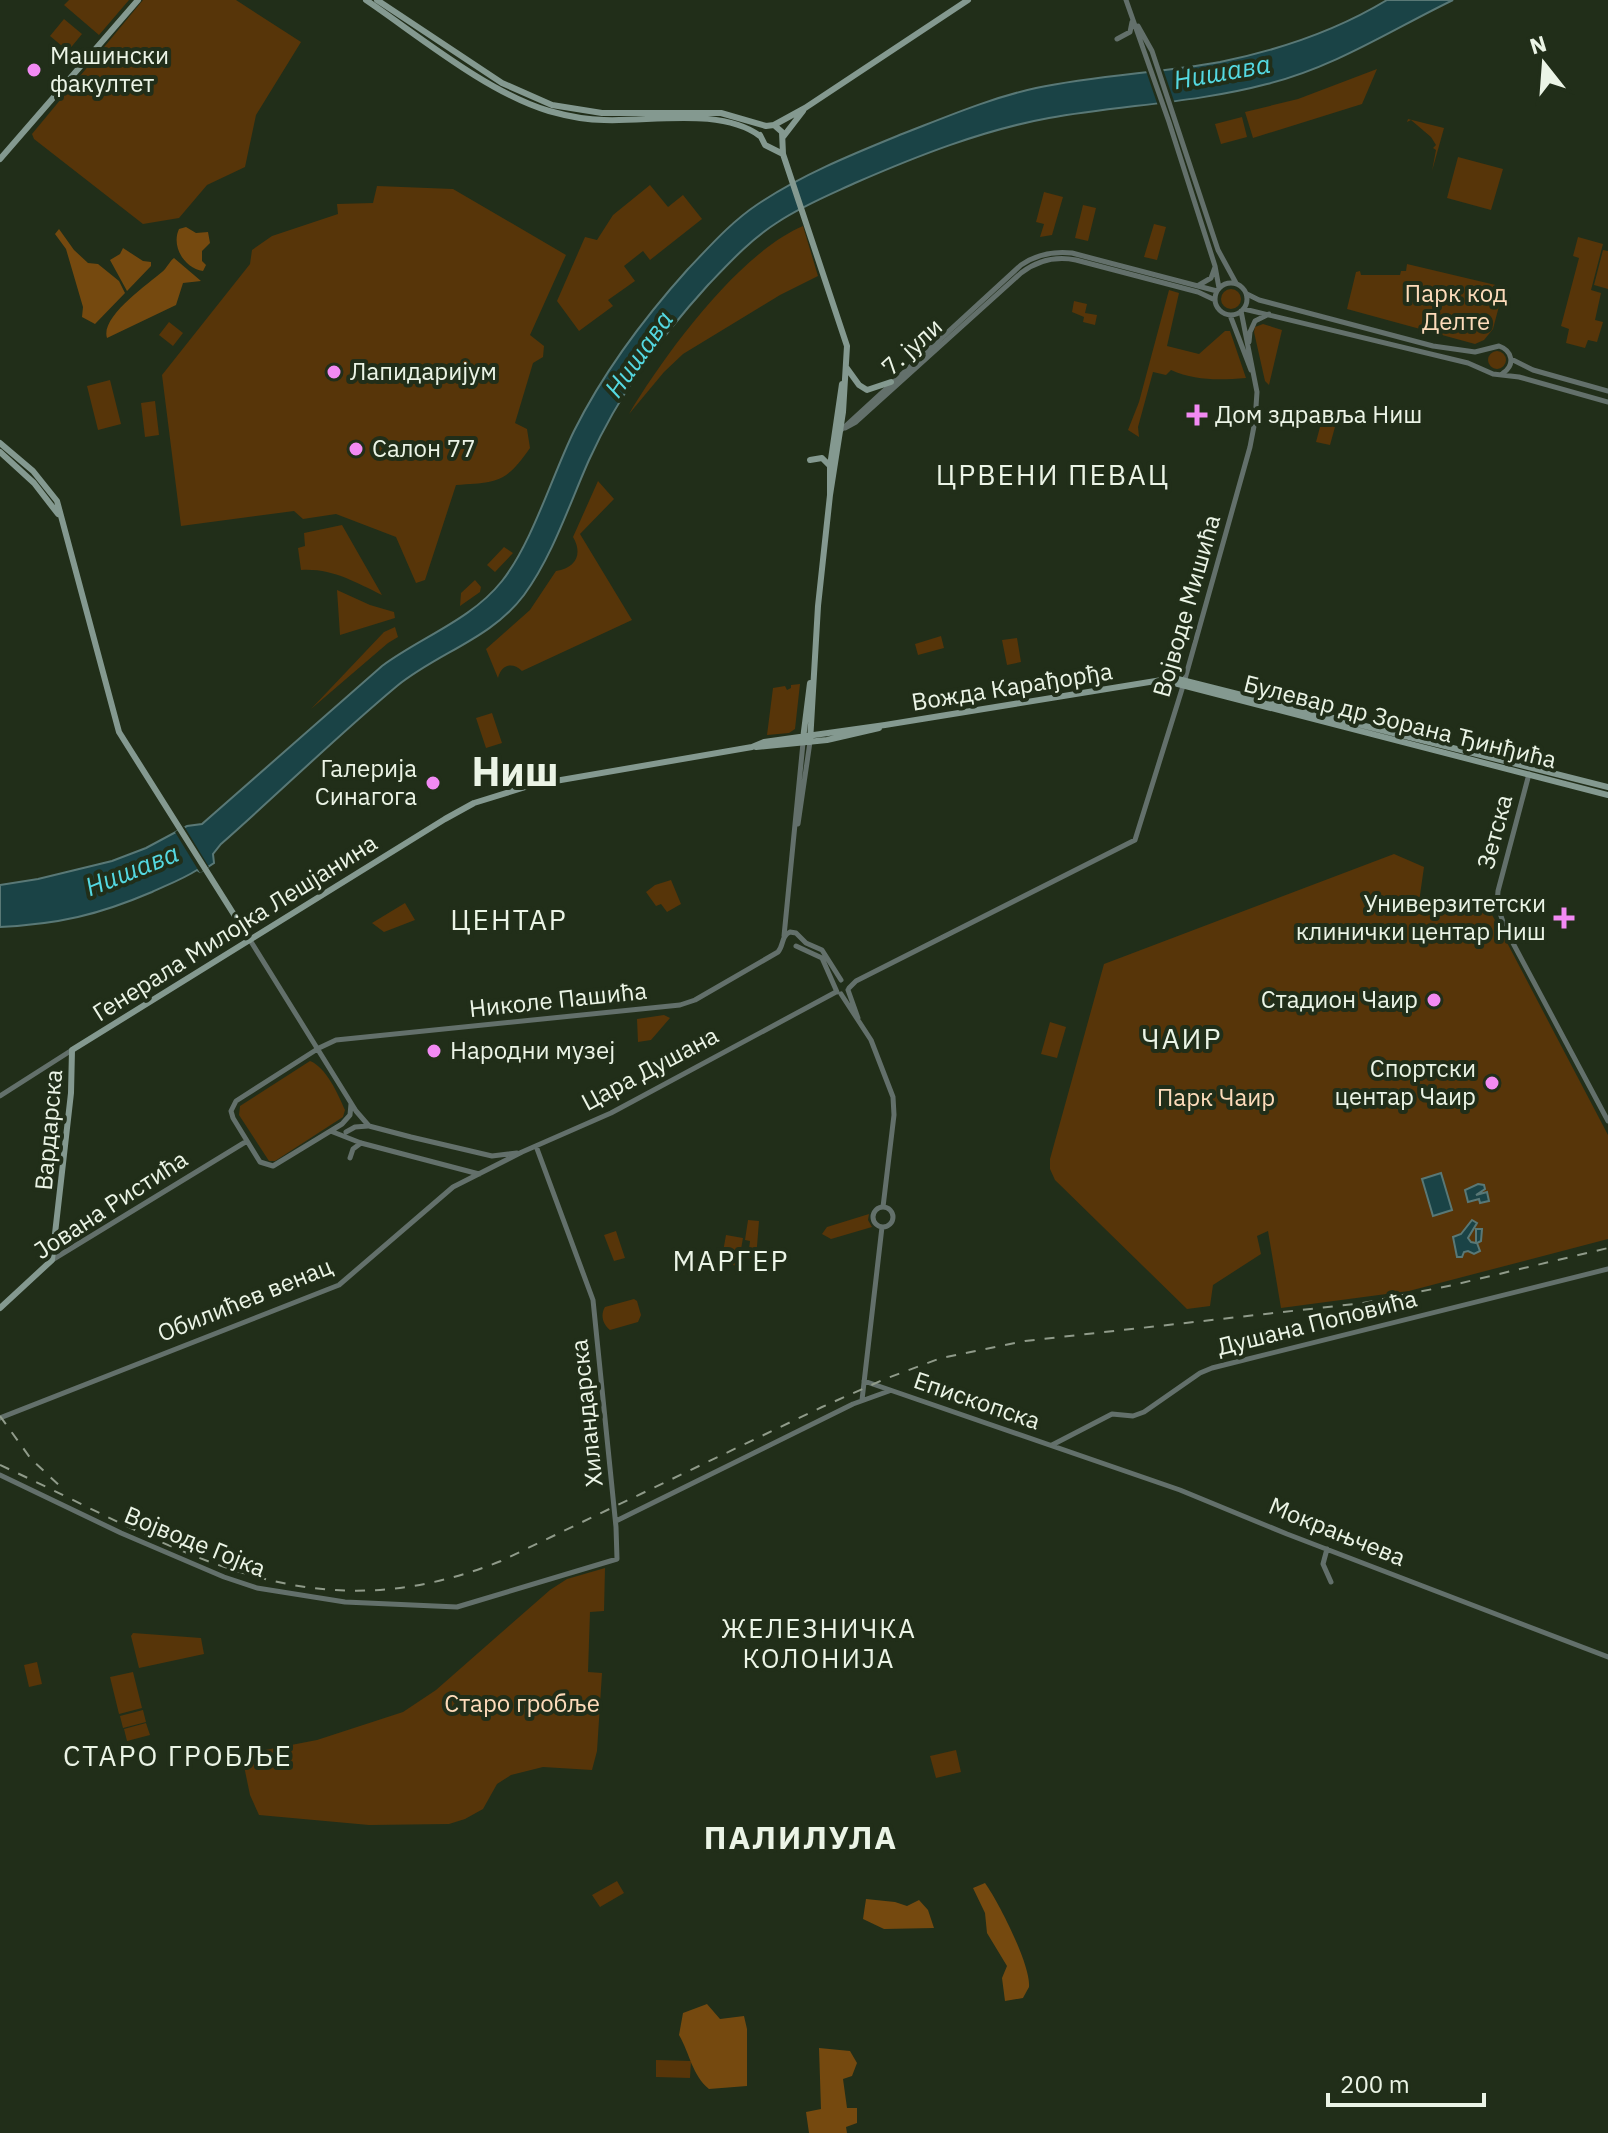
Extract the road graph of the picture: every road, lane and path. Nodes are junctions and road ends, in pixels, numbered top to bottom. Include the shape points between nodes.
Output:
1 (138, 0) edge
2 (366, 0) edge
3 (377, 0) edge
4 (1126, 0) edge
5 (965, 1) edge
6 (1133, 20) junction
7 (1120, 40) dead end
8 (805, 108) junction
9 (1172, 121) junction
10 (774, 125) junction
11 (766, 126) junction
12 (760, 136) junction
13 (782, 139) junction
14 (773, 147) junction
15 (783, 154) junction
16 (0, 159) edge
17 (1215, 266) junction
18 (1236, 283) junction
19 (1004, 284) junction
20 (1199, 285) junction
21 (1218, 289) junction
22 (1247, 294) junction
23 (1215, 300) junction
24 (1242, 310) junction
25 (1271, 314) junction
26 (1230, 315) junction
27 (1249, 347) junction
28 (1485, 351) junction
29 (1511, 359) junction
30 (1485, 369) junction
31 (846, 370) junction
32 (1502, 374) junction
33 (1254, 378) junction
34 (891, 382) junction
35 (1608, 391) edge
36 (1608, 402) edge
37 (840, 431) junction
38 (833, 437) junction
39 (0, 443) edge
40 (0, 452) edge
41 (810, 460) dead end
42 (830, 466) junction
43 (830, 495) junction
44 (60, 517) junction
45 (1184, 682) junction
46 (807, 739) junction
47 (1530, 770) junction
48 (555, 781) joint
49 (1608, 787) edge
50 (1608, 795) edge
51 (787, 915) junction
52 (793, 932) junction
53 (799, 938) junction
54 (784, 939) junction
55 (250, 940) junction
56 (796, 946) junction
57 (846, 985) junction
58 (837, 991) junction
59 (859, 1019) junction
60 (319, 1048) junction
61 (72, 1050) junction
62 (0, 1096) edge
63 (350, 1102) junction
64 (351, 1110) junction
65 (1608, 1121) edge
66 (369, 1126) junction
67 (332, 1132) junction
68 (346, 1134) junction
69 (247, 1141) junction
70 (361, 1143) junction
71 (536, 1146) junction
72 (522, 1152) junction
73 (479, 1154) junction
74 (350, 1158) dead end
75 (479, 1174) junction
76 (883, 1207) junction
77 (882, 1227) junction
78 (52, 1260) junction
79 (1608, 1269) edge
80 (0, 1308) edge
81 (864, 1381) junction
82 (892, 1391) junction
83 (862, 1400) junction
84 (0, 1418) edge
85 (1051, 1445) junction
86 (0, 1475) edge
87 (616, 1521) junction
88 (1327, 1549) junction
89 (617, 1559) joint
90 (1331, 1582) dead end
91 (1608, 1657) edge

1 - 16 main road
2 - 12 main road via 499,90 536,106 602,120 719,120 743,125
3 - 11 main road via 502,83 552,105 602,113 721,113
4 - 6 street
5 - 8 main road
6 - 7 street via 1133,35
6 - 9 street via 1146,36
8 - 10 main road
8 - 13 main road
9 - 17 street
9 - 18 street via 1218,250
10 - 11 main road
10 - 13 main road via 781,129
11 - 12 main road
12 - 14 main road
13 - 14 main road
13 - 15 main road
14 - 15 main road
15 - 31 main road via 847,346
17 - 20 street via 1211,278
17 - 21 street
18 - 21 street
18 - 22 street
19 - 20 street via 1034,257 1064,252
19 - 23 street via 1032,265 1069,258
19 - 34 street, 7. јули
19 - 37 street, 7. јули
20 - 21 street
21 - 23 street
22 - 24 street
22 - 28 street via 1433,346
23 - 26 street
24 - 25 street
24 - 26 street
24 - 27 street, Војводе Мишића
25 - 27 street via 1252,325
25 - 30 street
26 - 33 street, Војводе Мишића
27 - 33 street, Војводе Мишића
28 - 29 street via 1499,346
28 - 30 street
29 - 32 street
29 - 35 street
30 - 32 street
31 - 34 main road via 867,390
31 - 37 main road
31 - 38 main road
32 - 36 street
33 - 45 street, Војводе Мишића via 1257,409 1250,447
34 - 37 street, 7. јули
37 - 38 street, 7. јули
37 - 43 main road
38 - 42 main road
39 - 44 main road via 49,489
40 - 44 main road
41 - 42 main road via 822,458
42 - 43 main road
43 - 46 main road
44 - 55 main road via 119,732
45 - 46 main road, Вожда Карађорђа via 1144,684
45 - 47 main road, Булевар др Зорана Ђинђића
45 - 57 street, Војводе Мишића via 1135,840
46 - 48 main road, Вожда Карађорђа via 764,742
46 - 51 street
47 - 49 main road, Булевар др Зорана Ђинђића
47 - 50 main road, Булевар др Зорана Ђинђића
47 - 65 street, Зетска via 1497,905
48 - 55 main road, Генерала Милојка Лешјанина via 474,803
51 - 52 street
51 - 54 street
52 - 53 street
52 - 54 street, Николе Пашића
53 - 56 street
53 - 57 street via 822,950
54 - 56 street via 788,947
54 - 60 street, Николе Пашића via 778,952 680,1005 336,1040
55 - 60 street
55 - 61 main road, Генерала Милојка Лешјанина
56 - 58 street via 822,958
57 - 58 street
57 - 58 street
57 - 59 street
58 - 59 street
58 - 71 street, Цара Душана via 611,1113
59 - 76 street via 893,1097
60 - 63 street
60 - 69 street, Николе Пашића via 234,1103 233,1118
61 - 62 street, Генерала Милојка Лешјанина
61 - 78 main road, Вардарска
63 - 64 street
63 - 66 street
64 - 67 street
64 - 68 street
66 - 68 street
66 - 73 street
67 - 68 street
67 - 69 street via 273,1166 260,1162
68 - 70 street
69 - 78 street, Јована Ристића
70 - 74 street
70 - 75 street
71 - 72 street, Цара Душана
71 - 87 street, Хиландарска via 593,1300
72 - 73 street
72 - 75 street, Цара Душана
73 - 75 street via 485,1164
75 - 84 street, Обилићев венац via 453,1187 339,1285
76 - 77 street via 873,1218
76 - 77 street via 894,1219
77 - 81 street
78 - 80 main road, Јована Ристића
79 - 85 street, Душана Поповића via 1212,1368 1144,1412 1112,1414
81 - 82 street, Епископска
81 - 83 street
82 - 83 street
82 - 85 street, Епископска
83 - 87 street
85 - 88 street, Мокрањчева
86 - 89 street, Војводе Гојка via 224,1577 257,1588 345,1602 457,1607
87 - 89 street, Хиландарска
88 - 90 street via 1323,1564
88 - 91 street, Мокрањчева

